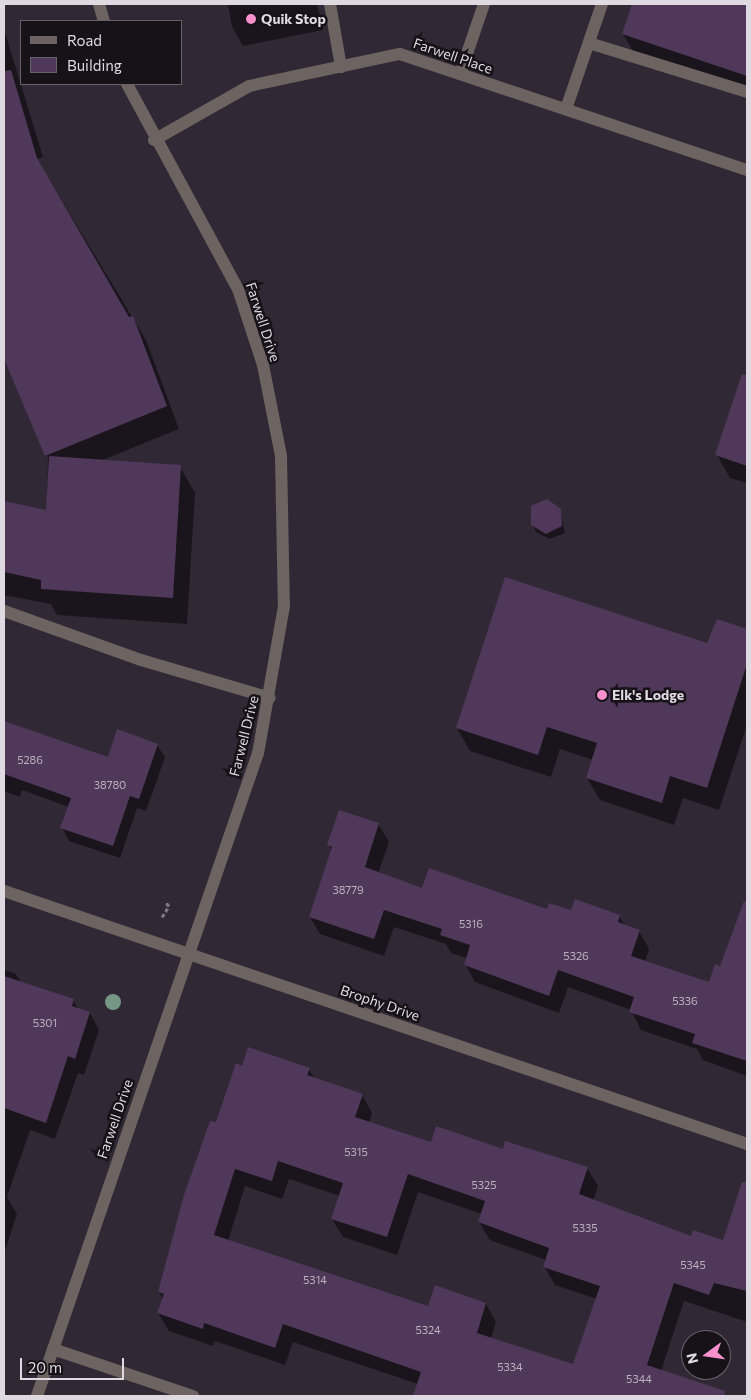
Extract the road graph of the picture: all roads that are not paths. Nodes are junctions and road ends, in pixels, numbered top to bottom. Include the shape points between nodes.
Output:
1 (99, 4) edge
2 (330, 4) edge
3 (484, 4) edge
4 (602, 4) edge
5 (104, 20) edge
6 (589, 43) junction
7 (340, 67) junction
8 (460, 74) junction
9 (127, 85) edge
10 (747, 92) edge
11 (566, 109) junction
12 (154, 140) junction
13 (747, 170) edge
14 (4, 611) edge
15 (270, 698) junction
16 (4, 892) edge
17 (186, 954) junction
18 (747, 1144) edge
19 (53, 1349) junction
20 (37, 1396) edge
21 (193, 1396) edge

1 - 5 street
2 - 7 street
3 - 8 street
4 - 6 street
6 - 10 street
6 - 11 street
7 - 8 street, Farwell Place via 400,54
7 - 12 street, Farwell Place via 249,86
8 - 11 street, Farwell Place
9 - 12 street, Farwell Drive
11 - 13 street, Farwell Place
12 - 15 street, Farwell Drive via 238,289 263,365 281,456 286,538 284,606
14 - 15 street via 141,660
15 - 17 street, Farwell Drive via 258,752
16 - 17 street, Brophy Drive
17 - 18 street, Brophy Drive
17 - 19 street, Farwell Drive
19 - 20 street, Farwell Drive
19 - 21 street

